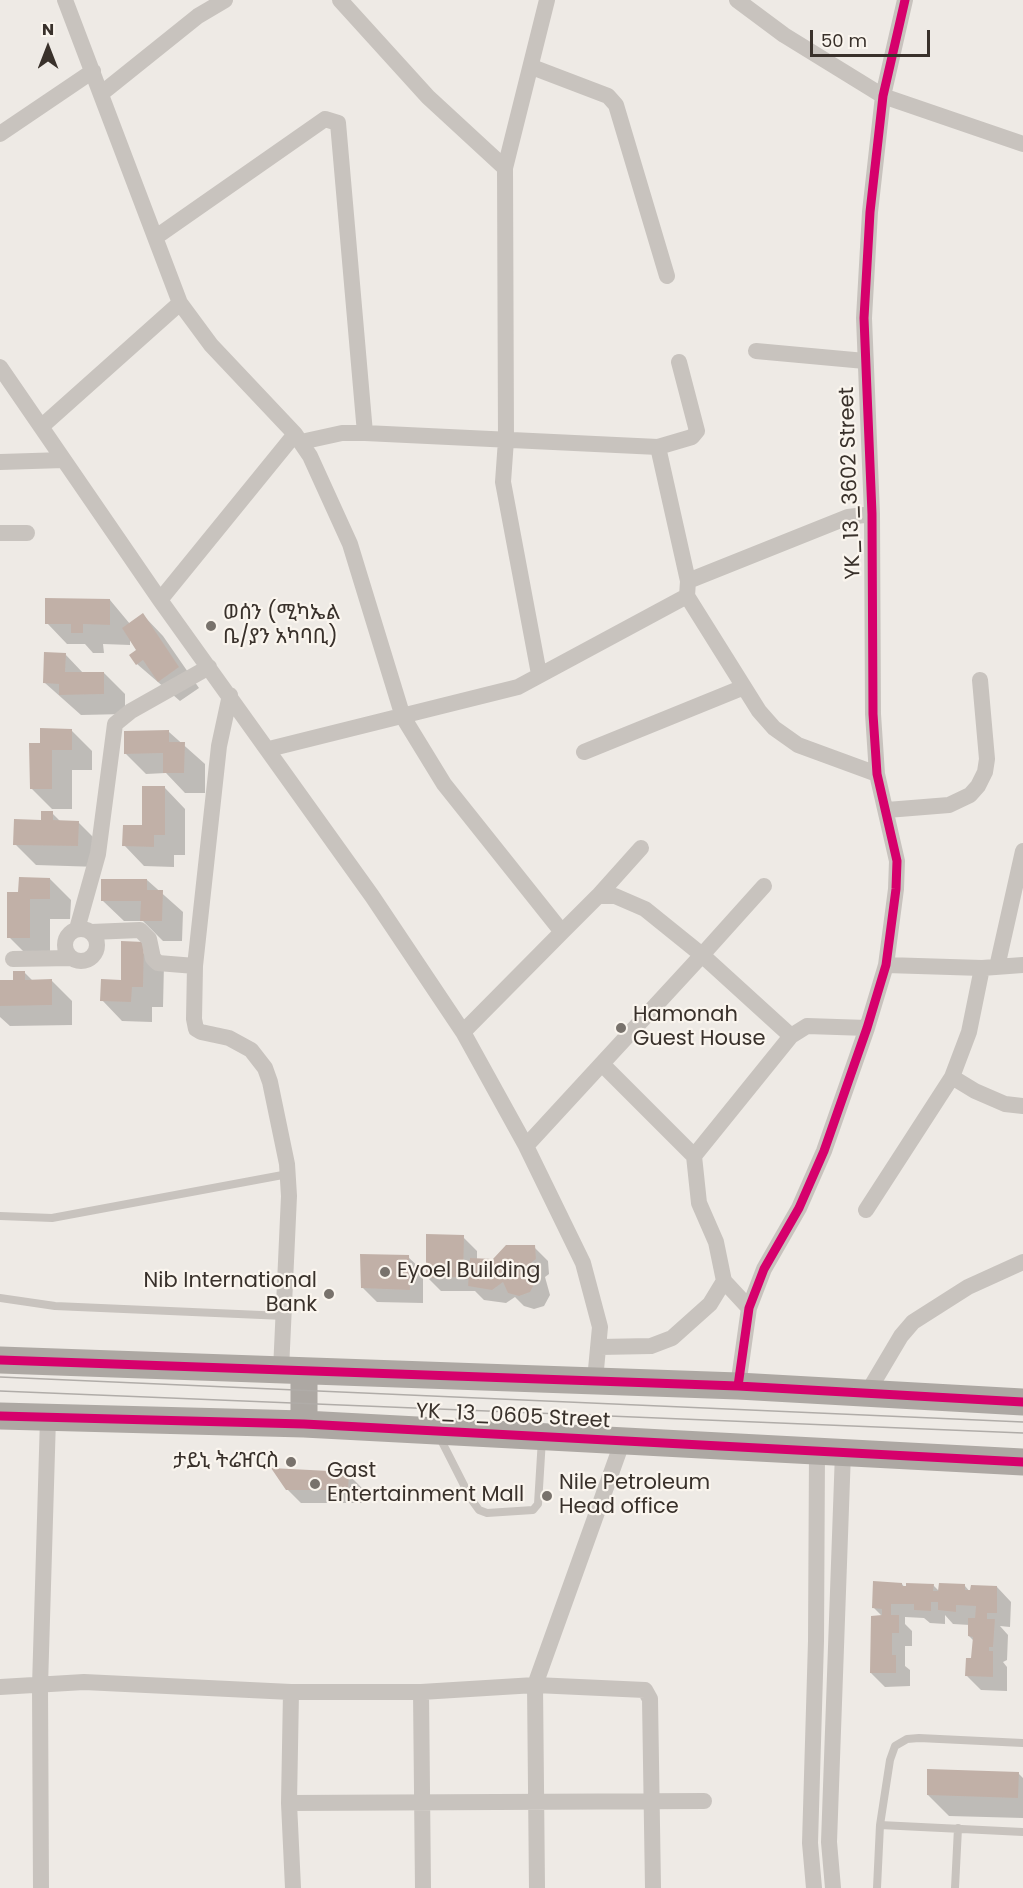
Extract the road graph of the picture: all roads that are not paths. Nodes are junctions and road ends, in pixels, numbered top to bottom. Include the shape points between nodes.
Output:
1 (65, 0) edge
2 (225, 0) edge
3 (340, 0) edge
4 (547, 0) edge
5 (737, 0) edge
6 (905, 0) edge
7 (532, 67) junction
8 (93, 71) junction
9 (102, 93) junction
10 (883, 96) junction
11 (0, 134) edge
12 (1023, 144) edge
13 (504, 168) junction
14 (156, 237) junction
15 (666, 276) dead end
16 (180, 303) junction
17 (756, 351) dead end
18 (679, 362) dead end
19 (865, 362) junction
20 (0, 367) edge
21 (41, 427) junction
22 (365, 433) junction
23 (298, 438) junction
24 (506, 440) junction
25 (658, 447) junction
26 (64, 460) junction
27 (0, 462) edge
28 (872, 514) junction
29 (0, 533) edge
30 (27, 533) dead end
31 (688, 589) junction
32 (160, 600) junction
33 (209, 667) junction
34 (539, 674) junction
35 (980, 680) dead end
36 (744, 687) junction
37 (230, 695) junction
38 (403, 717) junction
39 (269, 749) junction
40 (584, 752) dead end
41 (877, 774) junction
42 (887, 810) junction
43 (641, 848) dead end
44 (1023, 851) edge
45 (764, 886) dead end
46 (598, 896) junction
47 (84, 931) junction
48 (562, 932) junction
49 (702, 955) junction
50 (71, 958) junction
51 (13, 959) dead end
52 (886, 965) junction
53 (1023, 965) edge
54 (195, 966) junction
55 (984, 967) junction
56 (867, 1028) junction
57 (463, 1032) junction
58 (791, 1036) junction
59 (602, 1064) junction
60 (952, 1077) junction
61 (1023, 1106) edge
62 (526, 1146) junction
63 (694, 1156) junction
64 (288, 1174) junction
65 (866, 1210) dead end
66 (0, 1216) edge
67 (1023, 1262) edge
68 (724, 1281) junction
69 (0, 1298) edge
70 (749, 1308) junction
71 (284, 1316) junction
72 (600, 1347) junction
73 (0, 1360) edge
74 (293, 1370) junction
75 (595, 1380) junction
76 (738, 1386) junction
77 (866, 1395) junction
78 (1023, 1402) edge
79 (0, 1416) edge
80 (48, 1418) junction
81 (304, 1424) junction
82 (436, 1431) junction
83 (542, 1436) junction
84 (623, 1440) junction
85 (830, 1451) junction
86 (1023, 1462) edge
87 (535, 1685) junction
88 (40, 1686) junction
89 (0, 1687) edge
90 (291, 1692) junction
91 (421, 1692) junction
92 (1023, 1743) edge
93 (704, 1801) dead end
94 (423, 1802) junction
95 (650, 1802) junction
96 (289, 1803) junction
97 (535, 1803) junction
98 (880, 1825) junction
99 (958, 1828) junction
100 (1023, 1832) edge
101 (41, 1888) edge
102 (293, 1888) edge
103 (423, 1888) edge
104 (537, 1888) edge
105 (653, 1888) edge
106 (814, 1888) edge
107 (833, 1888) edge
108 (877, 1888) edge
109 (955, 1888) edge

1 - 8 street
2 - 9 street via 198,16
3 - 13 street via 428,97
4 - 7 street
5 - 10 street via 784,35
6 - 10 street, YK_13_3602 Street
7 - 13 street
7 - 15 street via 608,96 615,105
8 - 9 street
8 - 11 street
9 - 14 street
10 - 12 street
10 - 19 street, YK_13_3602 Street via 870,212
13 - 24 street
14 - 16 street
14 - 22 street via 325,119 338,123
16 - 21 street
16 - 23 street via 211,345
17 - 19 street
18 - 25 street via 697,431 692,437
19 - 28 street, YK_13_3602 Street
20 - 21 street
21 - 26 street
22 - 23 street
22 - 24 street
23 - 32 street
23 - 38 street via 324,483 350,544
24 - 25 street
24 - 34 street via 503,482
25 - 31 street
26 - 27 street
26 - 32 street
28 - 31 street via 848,518
28 - 41 street, YK_13_3602 Street
29 - 30 street
31 - 34 street
31 - 36 street
32 - 33 street
33 - 37 street
33 - 47 street via 115,724
34 - 38 street via 518,687
35 - 42 street via 987,759 978,786 970,795 948,805
36 - 40 street
36 - 41 street via 774,728 798,745
37 - 39 street
37 - 54 street via 219,746
38 - 39 street
38 - 48 street via 444,784
39 - 57 street
41 - 42 street, YK_13_3602 Street
42 - 52 street, YK_13_3602 Street via 897,861
43 - 46 street
44 - 55 street
45 - 49 street
46 - 48 street
46 - 49 street via 615,896 645,909
47 - 50 street via 71,932 65,945
47 - 50 street via 98,945 91,958
47 - 54 street via 140,930 149,939 158,963
48 - 57 street
49 - 58 street
49 - 59 street
50 - 51 street
52 - 55 street
52 - 56 street, YK_13_3602 Street
53 - 55 street
54 - 64 street via 196,1029 241,1044 265,1068
55 - 60 street via 969,1032
56 - 58 street via 807,1026
56 - 70 street, YK_13_3602 Street via 824,1151 799,1208 764,1269
57 - 62 street
58 - 63 street
59 - 62 street
59 - 63 street
60 - 61 street via 1005,1104
60 - 65 street
62 - 72 street via 583,1263 600,1327
63 - 68 street via 699,1203 716,1242
64 - 66 lane via 51,1218
64 - 71 street
67 - 77 street via 968,1287 913,1322
68 - 70 street
68 - 72 street via 710,1304 672,1338 651,1346
69 - 71 lane via 55,1306
70 - 76 street, YK_13_3602 Street
71 - 74 street
72 - 75 street
73 - 74 main road, YK_13_0605 Street
74 - 75 main road, YK_13_0605 Street
74 - 81 main road
75 - 76 main road, YK_13_0605 Street
76 - 77 main road, YK_13_0605 Street
77 - 78 main road, YK_13_0605 Street
79 - 80 main road, YK_13_0605 Street
80 - 81 main road, YK_13_0605 Street
80 - 88 street
81 - 82 main road, YK_13_0605 Street
82 - 83 main road, YK_13_0605 Street
82 - 83 lane via 471,1498 479,1510 487,1513 532,1510 538,1504
83 - 84 main road, YK_13_0605 Street
84 - 85 main road, YK_13_0605 Street
84 - 87 street
85 - 86 main road, YK_13_0605 Street
85 - 106 street via 816,1641 810,1843
85 - 107 street
87 - 91 street
87 - 95 street via 649,1693
87 - 97 street
88 - 89 street
88 - 90 street via 84,1683
88 - 101 street
90 - 91 street
90 - 96 street
91 - 94 street
92 - 98 lane via 907,1739 895,1746 890,1760
93 - 95 street
94 - 96 street
94 - 97 street
94 - 103 street
95 - 97 street
95 - 105 street
96 - 102 street
97 - 104 street
98 - 99 lane
98 - 108 lane
99 - 100 lane
99 - 109 lane

